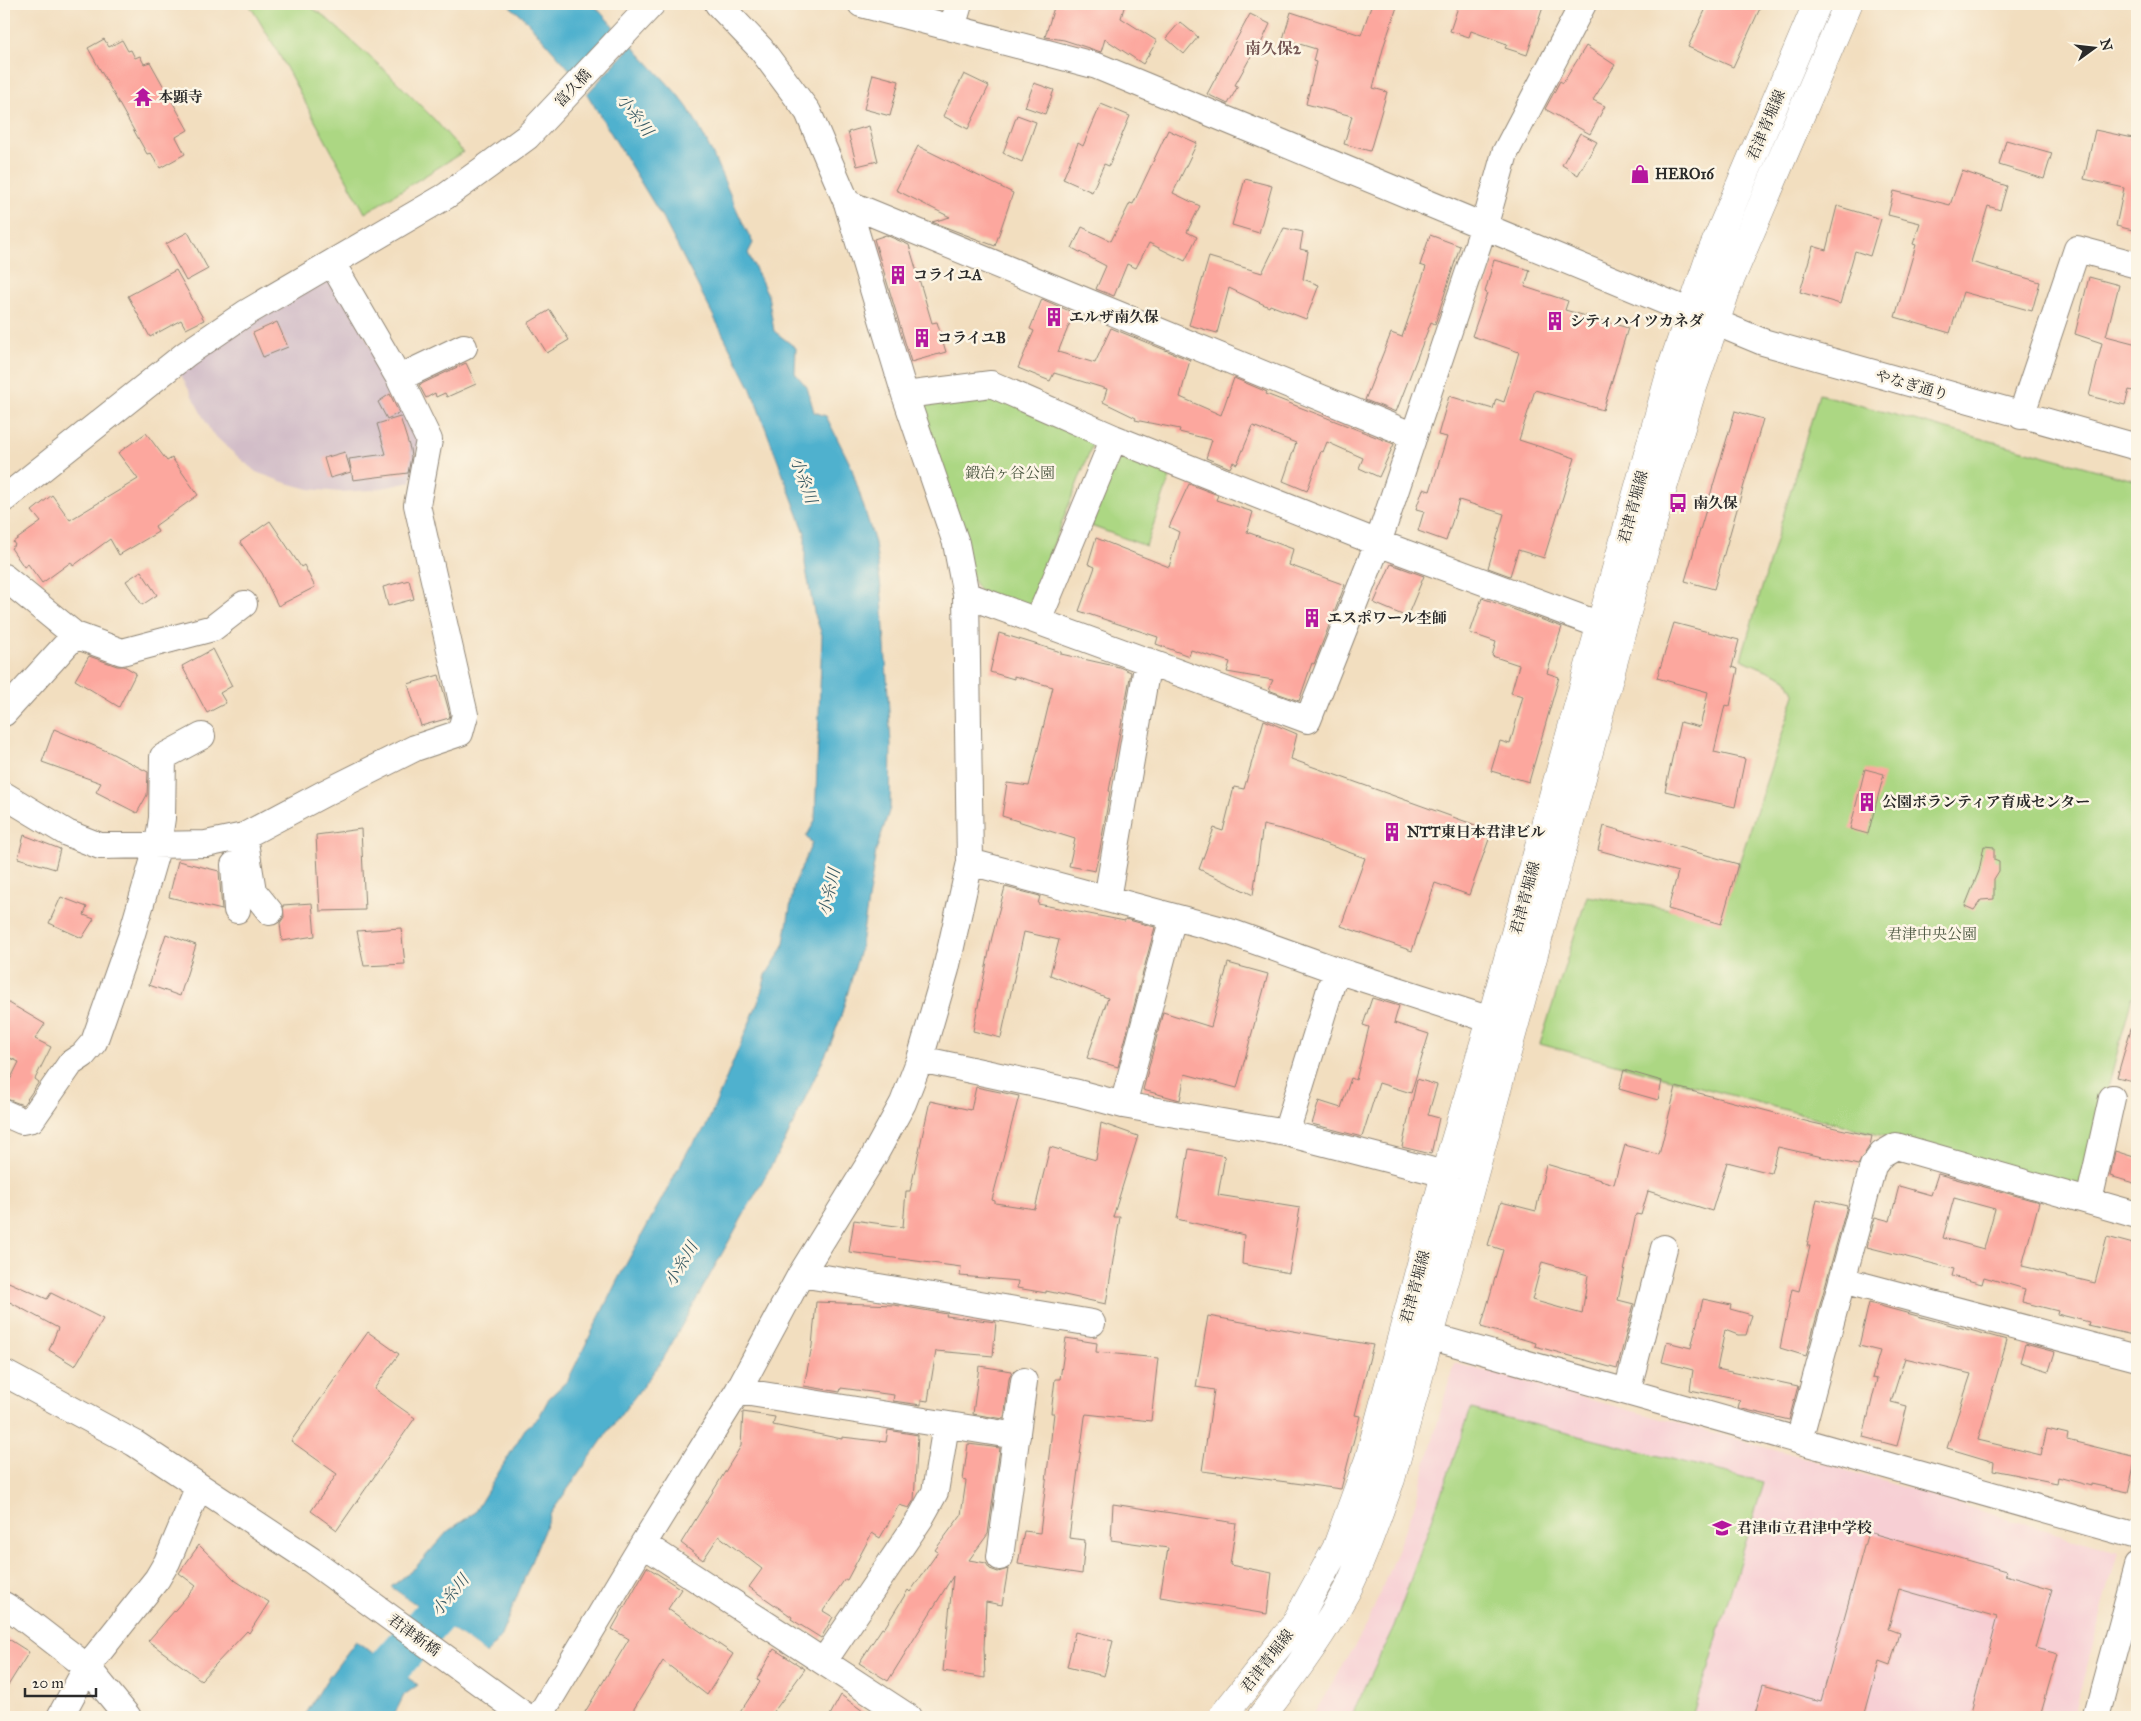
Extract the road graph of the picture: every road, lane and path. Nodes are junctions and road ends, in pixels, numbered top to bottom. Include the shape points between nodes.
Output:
1 (652, 4) edge
2 (718, 4) edge
3 (861, 4) edge
4 (1582, 4) edge
5 (1818, 4) edge
6 (1848, 4) edge
7 (956, 16) edge
8 (847, 203) junction
9 (1484, 227) junction
10 (337, 261) junction
11 (2137, 266) edge
12 (1702, 318) junction
13 (464, 347) dead end
14 (399, 378) junction
15 (906, 395) junction
16 (2021, 416) junction
17 (1414, 436) junction
18 (1114, 438) junction
19 (2137, 447) edge
20 (4, 499) edge
21 (1378, 543) junction
22 (4, 577) edge
23 (966, 595) junction
24 (244, 604) dead end
25 (1038, 621) junction
26 (1600, 625) junction
27 (75, 635) junction
28 (1148, 660) junction
29 (4, 713) edge
30 (202, 736) dead end
31 (4, 794) edge
32 (245, 842) junction
33 (158, 845) junction
34 (970, 862) junction
35 (1107, 899) junction
36 (237, 910) dead end
37 (270, 912) dead end
38 (1173, 917) junction
39 (1336, 970) junction
40 (1492, 1020) junction
41 (920, 1059) junction
42 (2112, 1098) dead end
43 (1123, 1105) junction
44 (4, 1113) edge
45 (1286, 1133) junction
46 (1445, 1174) junction
47 (2089, 1201) junction
48 (2137, 1215) edge
49 (1664, 1248) dead end
50 (801, 1274) junction
51 (1842, 1280) junction
52 (1092, 1323) dead end
53 (1430, 1336) junction
54 (2137, 1358) edge
55 (4, 1373) edge
56 (1024, 1381) dead end
57 (738, 1391) junction
58 (1627, 1392) junction
59 (946, 1425) junction
60 (1017, 1436) junction
61 (1800, 1440) junction
62 (199, 1486) junction
63 (2137, 1536) edge
64 (643, 1544) junction
65 (1000, 1557) dead end
66 (2137, 1566) edge
67 (4, 1605) edge
68 (824, 1661) junction
69 (87, 1667) junction
70 (528, 1715) edge
71 (60, 1717) edge
72 (128, 1717) edge
73 (908, 1717) edge
74 (1222, 1717) edge
75 (1261, 1717) edge
76 (2096, 1717) edge

1 - 10 street, 富久橋 via 527,136 446,196
2 - 8 street via 761,48 808,112
3 - 7 street, やなぎ通り
4 - 9 street via 1505,153
5 - 12 main road, 君津青堀線 via 1710,256
6 - 12 main road, 君津青堀線 via 1728,285
7 - 9 street, やなぎ通り via 1097,66
8 - 15 street
8 - 17 street
9 - 12 street, やなぎ通り
9 - 17 street
10 - 14 street
10 - 20 street, 富久橋 via 246,313 186,354
11 - 16 street via 2077,249
12 - 16 street, やなぎ通り via 1763,342
12 - 26 main road, 君津青堀線 via 1672,367
12 - 53 main road, 君津青堀線 via 1693,387 1636,579
13 - 14 street
14 - 32 street via 429,440 417,505 465,715 460,733 415,748 325,793
15 - 18 street via 991,384
15 - 23 street via 956,543
16 - 19 street, やなぎ通り
17 - 21 street
18 - 21 street
18 - 25 street
21 - 26 street
21 - 28 street via 1308,720
22 - 27 street
23 - 25 street
23 - 34 street
24 - 27 street via 213,628 122,652
25 - 28 street
26 - 40 main road, 君津青堀線
27 - 29 street
28 - 35 street
30 - 33 street via 163,756
31 - 33 street via 67,833 100,846
32 - 33 street
32 - 36 street via 234,865
32 - 37 street via 252,891
33 - 44 street via 131,937 94,1042 83,1055 70,1063 32,1119 22,1121
34 - 35 street
34 - 41 street via 946,969
35 - 38 street
38 - 39 street via 1230,932
38 - 43 street
39 - 40 street
39 - 45 street
40 - 46 main road, 君津青堀線
41 - 43 street via 1078,1092
41 - 50 street via 903,1103 874,1156
42 - 47 street
43 - 45 street
45 - 46 street
46 - 74 main road, 君津青堀線 via 1369,1459 1336,1549 1294,1626
47 - 48 street
47 - 51 street via 1896,1146 1882,1154 1873,1166
49 - 58 street
50 - 52 street
50 - 57 street
51 - 54 street
51 - 61 street
53 - 58 street
53 - 75 main road, 君津青堀線 via 1390,1479 1347,1589 1320,1635
55 - 62 street, 君津新橋 via 134,1443
56 - 60 street
57 - 59 street
57 - 64 street
58 - 61 street
59 - 60 street
59 - 68 street via 935,1492
60 - 65 street
61 - 63 street
62 - 69 street via 158,1579
62 - 70 street, 君津新橋 via 311,1560
64 - 68 street
64 - 70 street
66 - 76 street
67 - 69 street
68 - 73 street
69 - 71 street
69 - 72 street

